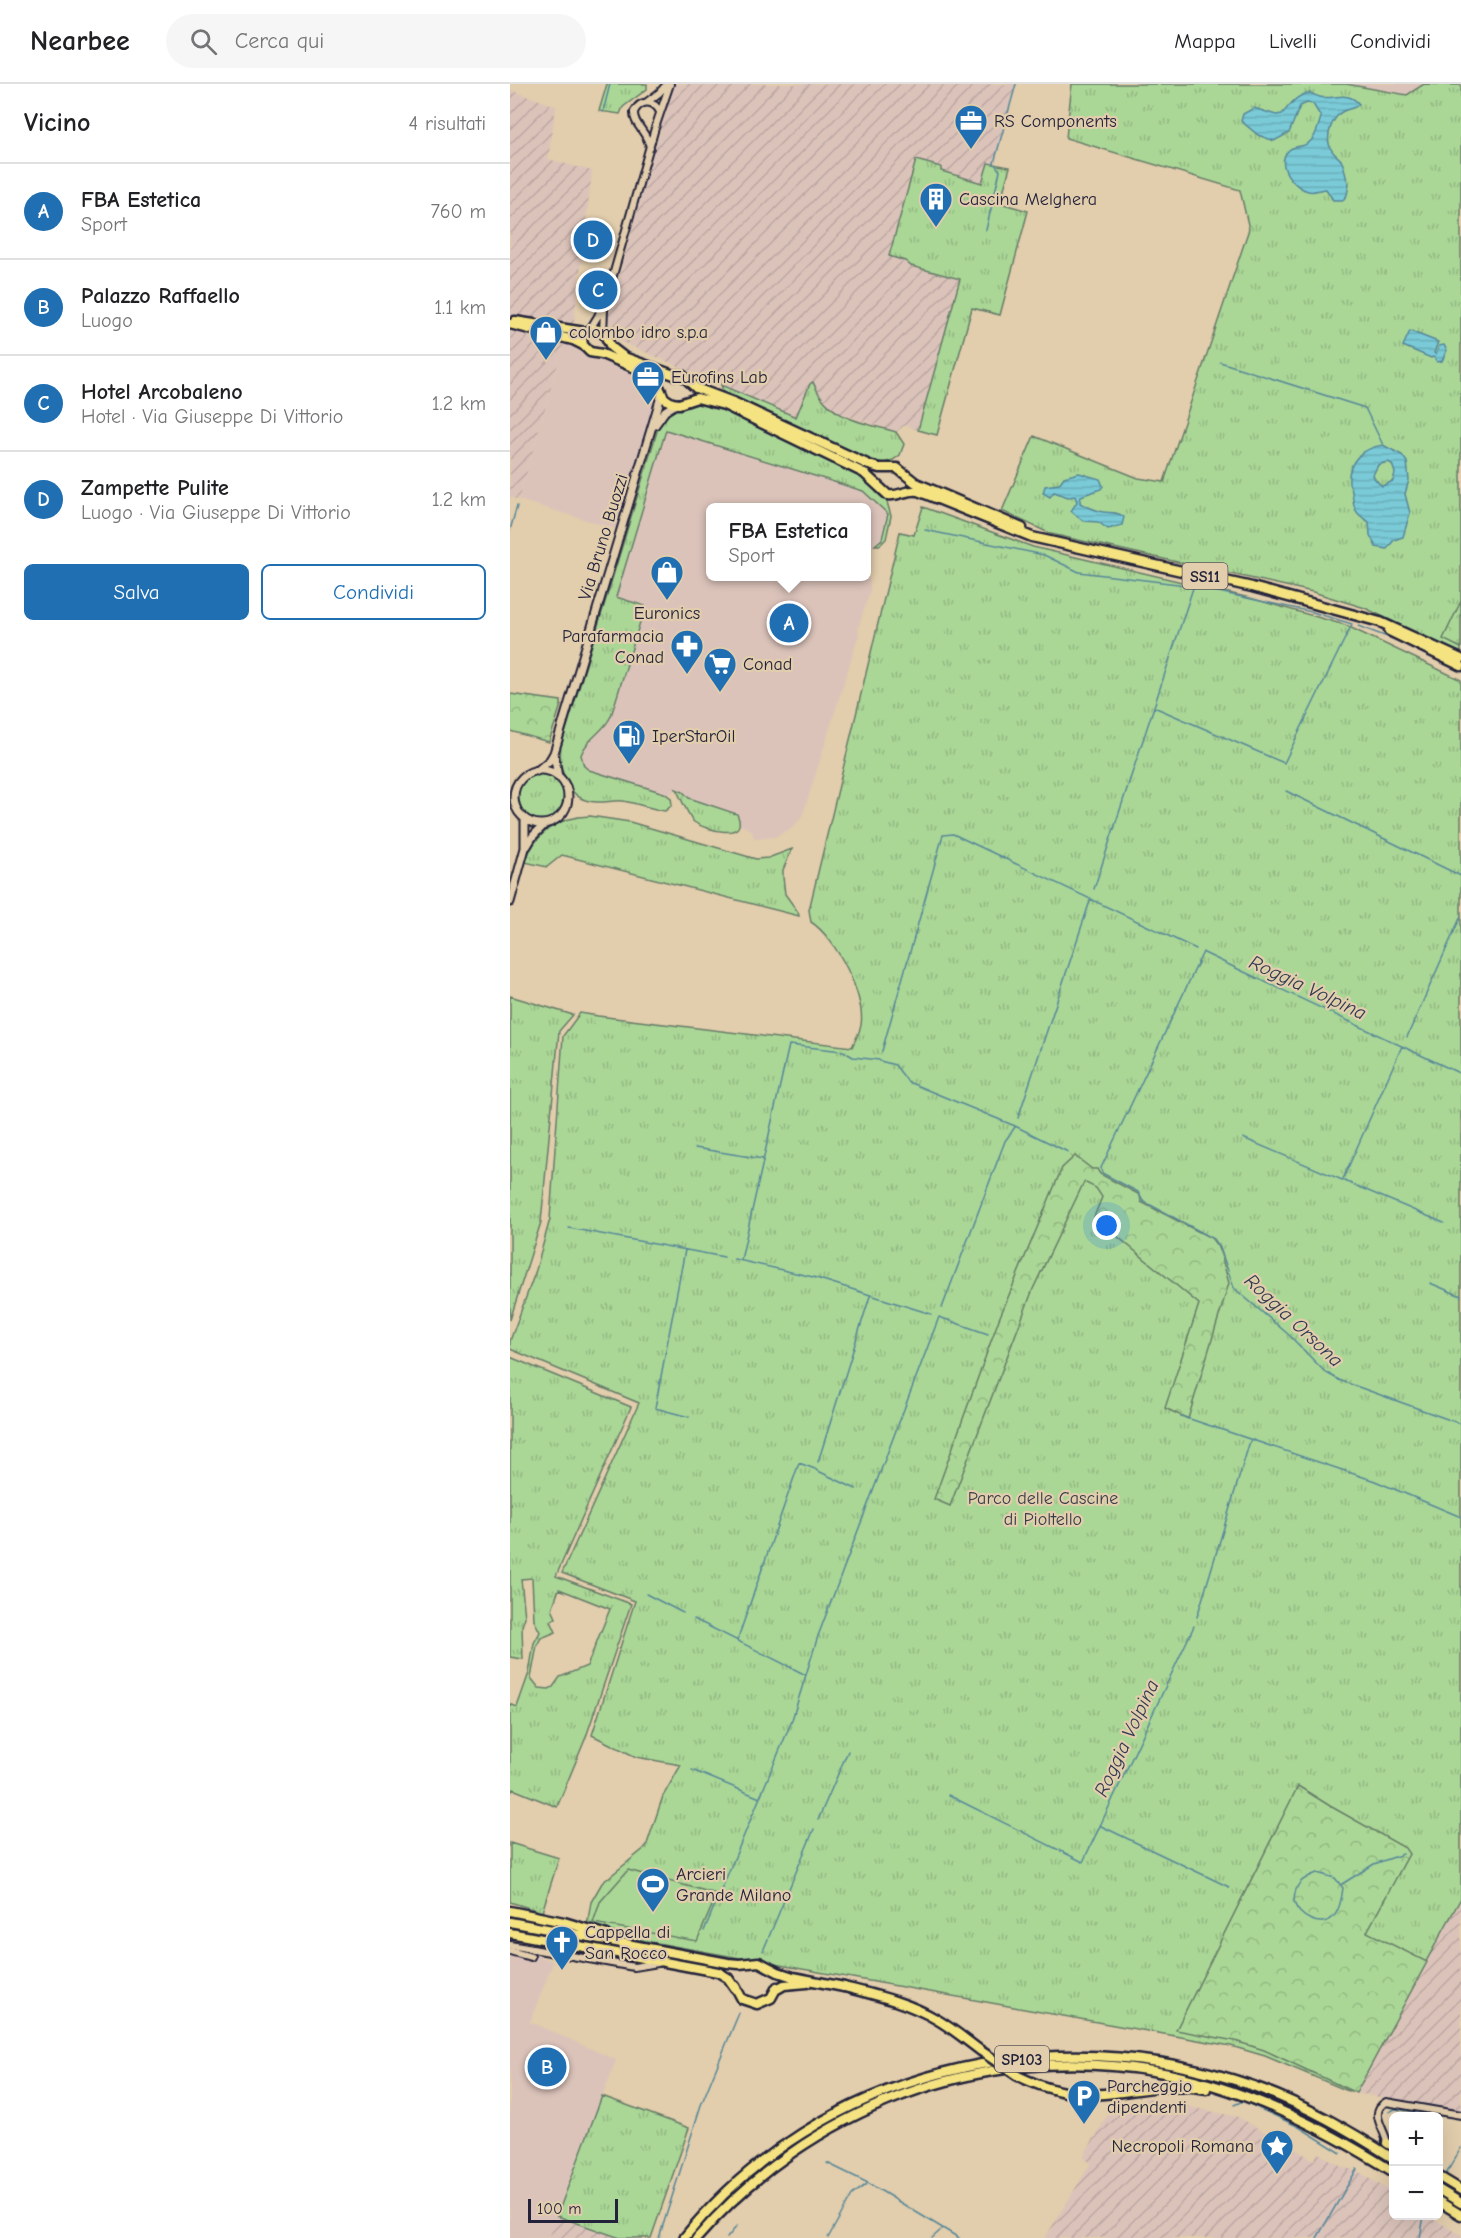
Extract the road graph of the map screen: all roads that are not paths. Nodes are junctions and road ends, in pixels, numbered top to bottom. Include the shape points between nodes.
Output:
1 (668, 84) edge
2 (647, 102) junction
3 (660, 112) junction
4 (656, 125) junction
5 (641, 127) junction
6 (650, 149) junction
7 (605, 301) junction
8 (510, 322) edge
9 (587, 331) junction
10 (605, 337) junction
11 (582, 345) junction
12 (598, 353) junction
13 (674, 375) junction
14 (691, 383) junction
15 (662, 391) junction
16 (687, 400) junction
17 (676, 404) junction
18 (651, 432) junction
19 (888, 468) junction
20 (904, 474) junction
21 (879, 487) junction
22 (903, 491) junction
23 (1049, 540) junction
24 (1365, 618) junction
25 (1461, 658) edge
26 (1461, 666) edge
27 (554, 753) junction
28 (537, 771) junction
29 (558, 777) junction
30 (525, 819) junction
31 (545, 824) junction
32 (525, 848) junction
33 (511, 894) edge
34 (510, 903) edge
35 (510, 1911) edge
36 (510, 1922) edge
37 (510, 1933) edge
38 (510, 1945) edge
39 (639, 1946) junction
40 (510, 1951) edge
41 (531, 1957) dead end
42 (664, 1962) junction
43 (813, 1982) junction
44 (1461, 2115) edge
45 (1389, 2143) edge
46 (1389, 2156) edge
47 (1389, 2171) edge
48 (1389, 2171) edge
49 (1443, 2179) edge
50 (1461, 2190) edge
51 (1443, 2192) edge
52 (1461, 2203) edge
53 (1443, 2204) edge
54 (1461, 2215) edge
55 (684, 2238) edge
56 (697, 2238) edge

1 - 2 street
1 - 3 street
2 - 3 street
2 - 5 street via 634,111 635,122
3 - 4 street
4 - 5 street
4 - 6 street
5 - 6 street
6 - 7 street
7 - 9 street
7 - 10 street
8 - 9 main road, SS11
8 - 11 main road, SS11
9 - 10 main road, SS11 via 596,329
9 - 11 main road
10 - 12 main road via 603,350
10 - 13 main road, SS11 via 624,357
11 - 12 main road, SS11
12 - 15 main road, SS11 via 647,373
13 - 14 main road, SS11 via 685,376
13 - 15 main road via 666,379
14 - 16 main road
14 - 19 main road, SS11 via 869,465
15 - 17 main road, SS11 via 668,401
15 - 18 main road, Via Bruno Buozzi
16 - 17 main road, SS11
16 - 21 main road, SS11 via 724,405 864,473
17 - 18 main road, Via Bruno Buozzi via 661,416
18 - 27 main road, Via Bruno Buozzi
19 - 20 main road, SS11 via 897,468
19 - 21 main road via 879,476
20 - 22 main road via 907,483
20 - 23 main road, SS11
21 - 22 main road, SS11 via 890,496
22 - 23 main road, SS11 via 921,492 1004,527
23 - 24 main road, SS11 via 1252,586
24 - 25 main road, SS11
24 - 26 main road, SS11
27 - 28 main road, Via Bruno Buozzi
27 - 29 main road, Via Bruno Buozzi
28 - 29 main road
28 - 30 main road via 523,777 515,792 516,808
29 - 31 main road via 566,788 566,805 559,817
30 - 31 main road
30 - 32 main road
31 - 32 main road
32 - 33 main road
33 - 34 main road
35 - 39 main road via 564,1922
36 - 39 main road
37 - 42 main road
38 - 42 street via 634,1967
39 - 43 main road via 734,1964 759,1962
40 - 41 street
42 - 43 main road via 718,1972 728,1978 742,1999 757,2004 769,2000 777,1988 787,1984
43 - 47 main road, SP103, bridge via 884,1997 923,2012 1018,2076 1051,2089 1105,2094 1193,2086 1218,2091 1331,2139
44 - 45 street via 1389,2101 1382,2104 1378,2119
46 - 55 main road, SP103 via 1299,2104 1214,2074 1115,2057 1014,2059 916,2079 840,2111 764,2162 714,2205
48 - 56 main road, SP103 via 1347,2142 1303,2120 1201,2082 1124,2067 1025,2068 935,2084 851,2115 808,2140 770,2169
49 - 50 main road
51 - 52 main road
53 - 54 main road

